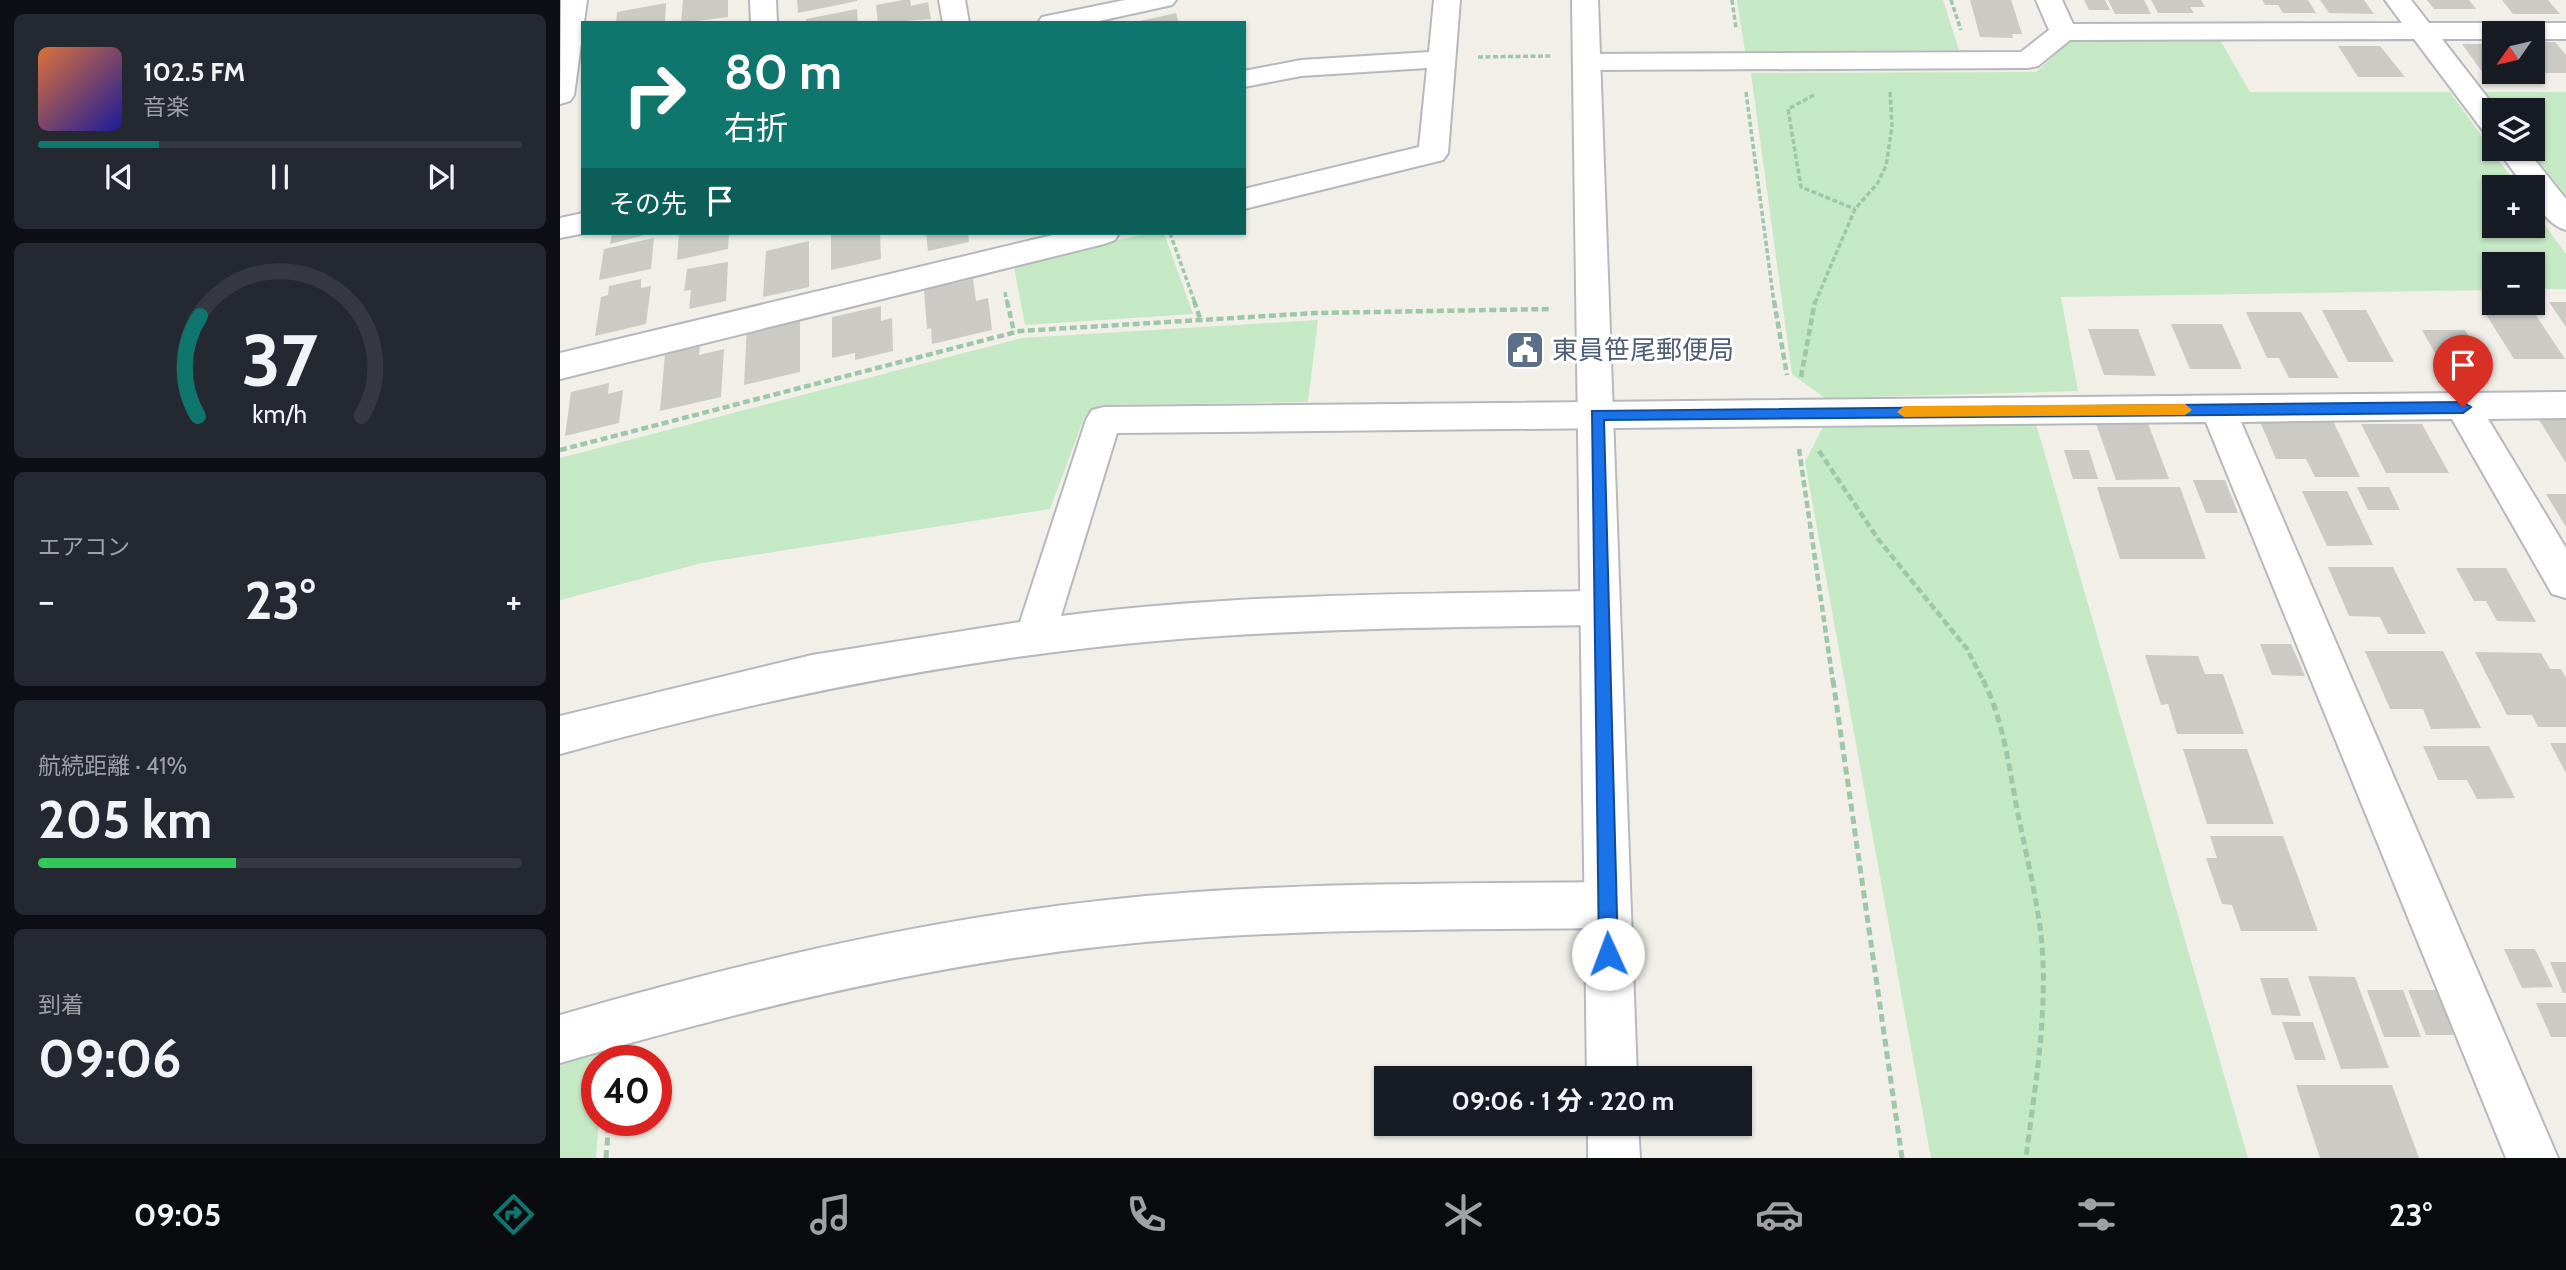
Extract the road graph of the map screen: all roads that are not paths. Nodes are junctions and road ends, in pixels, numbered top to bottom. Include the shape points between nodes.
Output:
1 (574, 0) edge
2 (763, 0) edge
3 (952, 0) edge
4 (1163, 0) edge
5 (1447, 0) edge
6 (1585, 0) edge
7 (2049, 0) edge
8 (2398, 0) edge
9 (764, 21) edge
10 (956, 21) edge
11 (1061, 21) edge
12 (2566, 31) edge
13 (2063, 32) junction
14 (2422, 32) junction
15 (1442, 58) junction
16 (1571, 59) junction
17 (1246, 79) edge
18 (560, 95) edge
19 (2482, 110) edge
20 (2520, 161) edge
21 (1246, 199) edge
22 (2566, 220) edge
23 (581, 223) edge
24 (560, 228) edge
25 (1087, 235) edge
26 (995, 246) edge
27 (560, 366) edge
28 (2566, 405) edge
29 (2463, 407) junction
30 (2218, 409) junction
31 (1597, 415) junction
32 (2566, 582) edge
33 (1599, 608) junction
34 (1035, 637) junction
35 (560, 735) edge
36 (1607, 905) junction
37 (560, 1039) edge
38 (1612, 1066) edge
39 (1613, 1136) edge
40 (1614, 1158) edge
41 (2532, 1158) edge

1 - 18 street
2 - 9 street
3 - 10 street
4 - 11 street
5 - 15 street
6 - 16 street
7 - 13 street
8 - 14 street
12 - 14 street
13 - 14 street via 2235,20
13 - 16 street via 2028,60
14 - 19 street
15 - 17 street via 1301,68
15 - 21 street via 1433,153
16 - 31 street
20 - 22 street
23 - 24 street
25 - 26 street
26 - 27 street
28 - 29 street
29 - 30 street
29 - 32 street
30 - 31 street
30 - 41 street
31 - 33 street
31 - 34 street via 1104,420
33 - 34 street via 1329,612
33 - 36 street
34 - 35 street via 789,679
36 - 37 street via 1301,909 1107,923 923,950
36 - 38 street
39 - 40 street

